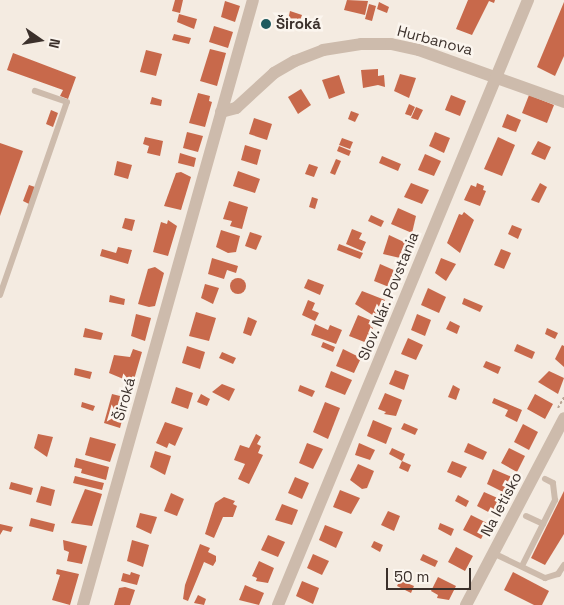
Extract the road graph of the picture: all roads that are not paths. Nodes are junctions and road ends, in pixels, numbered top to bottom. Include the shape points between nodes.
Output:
1 (253, 0) edge
2 (528, 0) edge
3 (496, 75) junction
4 (35, 91) dead end
5 (564, 102) edge
6 (221, 112) junction
7 (0, 295) edge
8 (564, 418) edge
9 (545, 480) dead end
10 (526, 516) dead end
11 (543, 524) junction
12 (493, 553) junction
13 (564, 565) edge
14 (522, 566) junction
15 (84, 605) edge
16 (278, 605) edge
17 (466, 605) edge

1 - 6 street, Široká
2 - 3 street, Slov. Nár. Povstania
3 - 5 street, Hurbanova
3 - 6 street, Hurbanova via 404,46 378,43 344,46 296,61 274,73 230,112
3 - 16 street, Slov. Nár. Povstania
4 - 7 lane via 67,102
6 - 15 street, Široká
8 - 12 street, Na letisko
9 - 11 lane via 553,484 555,500
10 - 11 lane
11 - 14 lane
12 - 14 lane
12 - 17 street, Na letisko
13 - 14 lane via 558,574 545,578

